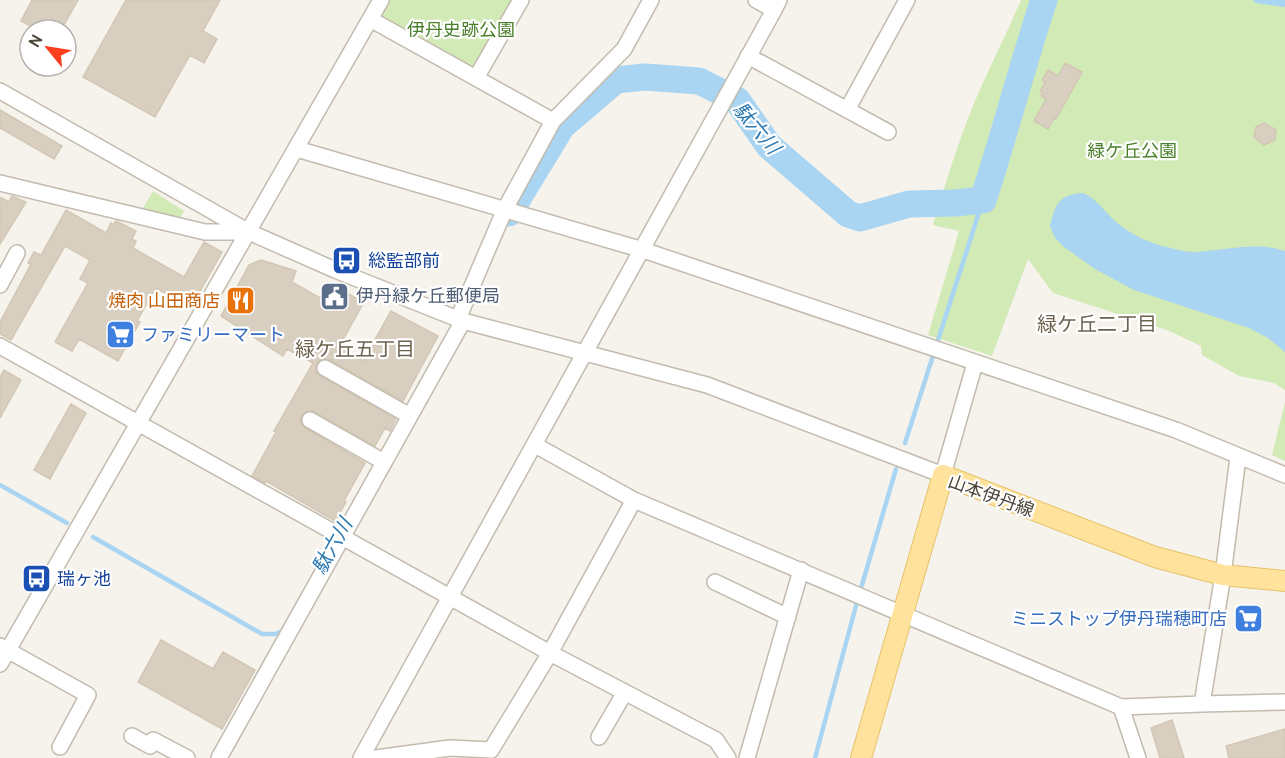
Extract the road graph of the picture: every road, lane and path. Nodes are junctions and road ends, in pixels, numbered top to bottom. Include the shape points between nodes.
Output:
1 (381, 0) edge
2 (521, 0) edge
3 (651, 0) edge
4 (756, 0) edge
5 (907, 0) edge
6 (776, 5) edge
7 (370, 19) junction
8 (748, 56) junction
9 (476, 78) junction
10 (0, 91) edge
11 (847, 110) junction
12 (553, 121) junction
13 (888, 132) dead end
14 (297, 148) junction
15 (0, 183) edge
16 (505, 209) junction
17 (249, 232) junction
18 (643, 250) junction
19 (17, 254) dead end
20 (4, 268) edge
21 (0, 285) edge
22 (460, 320) junction
23 (0, 346) edge
24 (586, 352) junction
25 (975, 363) junction
26 (325, 368) dead end
27 (406, 413) junction
28 (310, 420) dead end
29 (139, 423) junction
30 (535, 445) junction
31 (1238, 457) junction
32 (384, 462) junction
33 (943, 475) junction
34 (1285, 475) edge
35 (634, 500) junction
36 (339, 534) junction
37 (801, 570) junction
38 (1223, 575) junction
39 (1285, 581) edge
40 (715, 582) dead end
41 (451, 597) junction
42 (902, 614) junction
43 (788, 617) junction
44 (4, 648) edge
45 (550, 653) junction
46 (0, 664) edge
47 (625, 692) junction
48 (1285, 702) edge
49 (1202, 704) junction
50 (1121, 707) junction
51 (132, 736) dead end
52 (599, 737) dead end
53 (60, 747) dead end
54 (187, 758) edge
55 (219, 758) edge
56 (361, 758) edge
57 (376, 758) edge
58 (728, 758) edge
59 (747, 758) edge
60 (861, 758) edge
61 (1138, 758) edge

1 - 7 street
2 - 9 street
3 - 12 street via 624,49
4 - 6 street
5 - 11 street
6 - 8 street
7 - 9 street
7 - 14 street
8 - 11 street
8 - 18 street
9 - 12 street
10 - 17 street
11 - 13 street
12 - 16 street
14 - 16 street
14 - 17 street
15 - 17 street via 205,232
16 - 18 street
16 - 22 street
17 - 22 street
17 - 29 street
18 - 24 street
18 - 25 street
19 - 20 street
20 - 21 street
22 - 24 street
22 - 27 street
23 - 29 street
24 - 30 street
24 - 33 street via 707,385
25 - 31 street via 1176,430
25 - 33 street
26 - 27 street
27 - 32 street
28 - 32 street
29 - 36 street
29 - 44 street
30 - 35 street
30 - 41 street
31 - 34 street
31 - 38 street
32 - 36 street
33 - 38 main road, 山本伊丹線 via 1155,557
33 - 42 main road, 山本伊丹線
35 - 37 street
35 - 45 street
36 - 41 street
36 - 55 street
37 - 42 street
37 - 43 street
38 - 39 main road, 山本伊丹線
38 - 49 street
40 - 43 street
41 - 45 street
41 - 56 street
42 - 50 street
42 - 60 main road, 山本伊丹線
43 - 59 street
44 - 46 street
44 - 53 street via 88,695
45 - 47 street
45 - 57 street via 491,750 450,748
47 - 52 street
47 - 58 street via 716,740
48 - 49 street
49 - 50 street
50 - 61 street
51 - 54 street via 150,746 153,740

